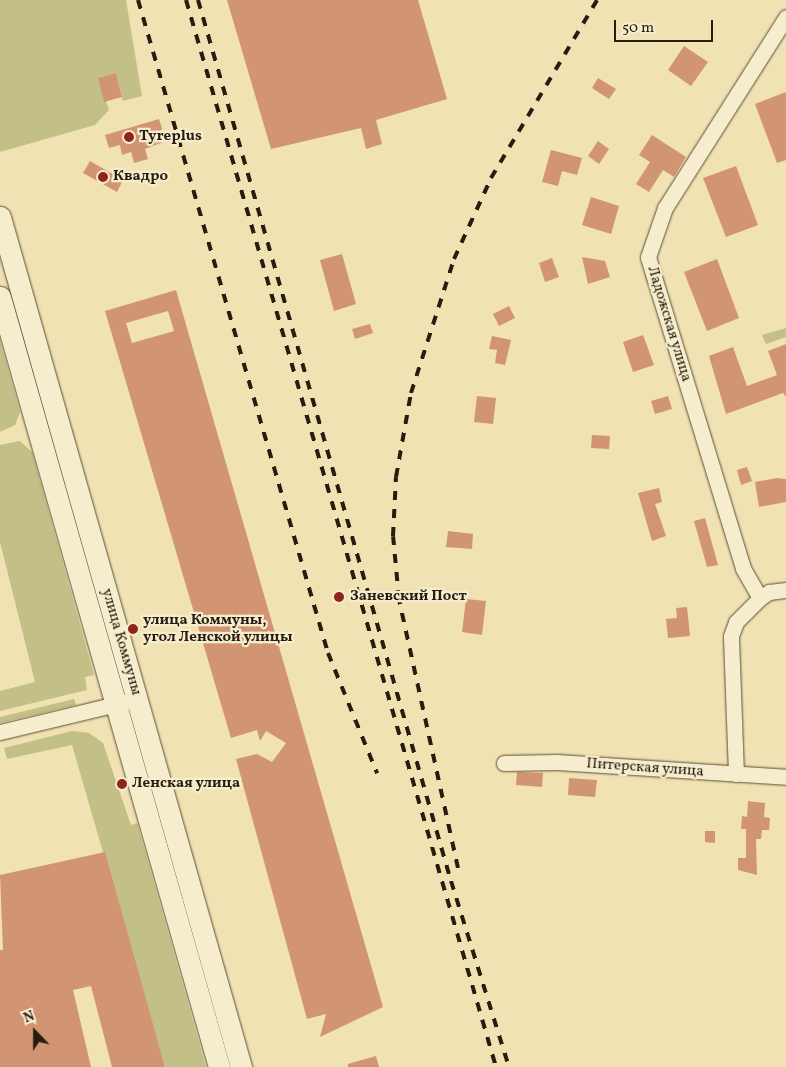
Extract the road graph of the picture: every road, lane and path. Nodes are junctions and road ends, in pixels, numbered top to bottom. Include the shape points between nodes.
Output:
1 (786, 17) edge
2 (0, 217) edge
3 (0, 297) edge
4 (786, 590) edge
5 (760, 598) junction
6 (137, 698) junction
7 (114, 704) junction
8 (0, 732) edge
9 (504, 763) dead end
10 (736, 774) junction
11 (786, 777) edge
12 (219, 1067) edge
13 (241, 1067) edge

1 - 5 street, Ладожская улица via 666,208 648,257 743,568
2 - 6 street, улица Коммуны
3 - 7 street, улица Коммуны
4 - 5 street via 769,592
5 - 10 street via 736,622 731,636
6 - 7 street
6 - 13 street, улица Коммуны
7 - 8 street
7 - 12 street, улица Коммуны
9 - 10 street, Питерская улица via 557,762
10 - 11 street, Питерская улица

